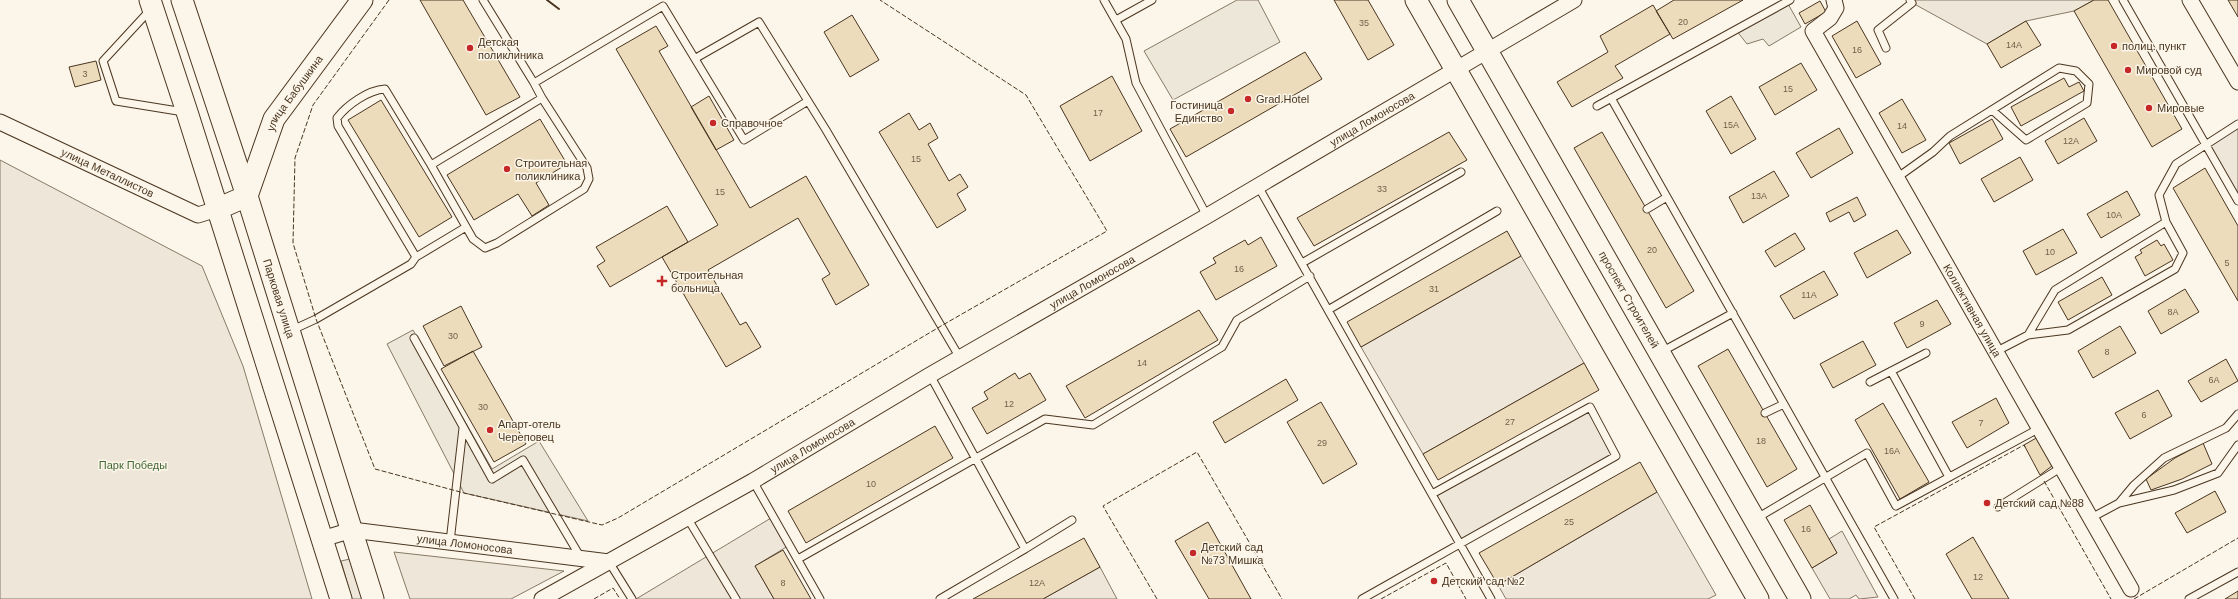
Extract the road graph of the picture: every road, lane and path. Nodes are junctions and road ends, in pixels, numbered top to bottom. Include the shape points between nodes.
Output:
1 (182, 0) edge
2 (362, 0) edge
3 (483, 0) edge
4 (1104, 0) edge
5 (1152, 0) edge
6 (1416, 0) edge
7 (1458, 0) edge
8 (1574, 0) edge
9 (1790, 0) edge
10 (1834, 0) edge
11 (1910, 0) edge
12 (2123, 0) edge
13 (2190, 0) edge
14 (151, 4) edge
15 (1557, 4) edge
16 (1116, 20) junction
17 (1886, 48) dead end
18 (1488, 51) junction
19 (696, 58) junction
20 (1456, 69) junction
21 (2238, 82) edge
22 (534, 83) junction
23 (542, 98) junction
24 (1611, 98) junction
25 (808, 101) junction
26 (1597, 106) dead end
27 (1992, 110) junction
28 (188, 112) junction
29 (0, 122) edge
30 (2238, 124) edge
31 (2205, 144) junction
32 (431, 166) junction
33 (1461, 172) dead end
34 (1898, 177) junction
35 (1258, 186) junction
36 (247, 196) junction
37 (1667, 196) junction
38 (2238, 201) edge
39 (217, 209) junction
40 (1647, 209) dead end
41 (1497, 211) dead end
42 (1207, 216) junction
43 (2166, 222) junction
44 (466, 228) junction
45 (416, 257) junction
46 (1302, 263) junction
47 (1310, 276) junction
48 (1328, 310) junction
49 (1733, 313) junction
50 (288, 332) junction
51 (2028, 335) junction
52 (414, 338) dead end
53 (1997, 351) junction
54 (1660, 353) junction
55 (1926, 353) dead end
56 (960, 358) junction
57 (1892, 371) junction
58 (930, 375) junction
59 (1870, 382) dead end
60 (1784, 404) junction
61 (1765, 413) dead end
62 (2238, 414) edge
63 (463, 428) junction
64 (2040, 428) junction
65 (2238, 445) edge
66 (975, 458) junction
67 (2062, 467) junction
68 (1949, 477) junction
69 (1826, 478) junction
70 (753, 481) junction
71 (1432, 494) junction
72 (2119, 503) junction
73 (1998, 507) dead end
74 (688, 518) junction
75 (2091, 518) junction
76 (1755, 519) junction
77 (1072, 520) dead end
78 (352, 530) junction
79 (322, 539) junction
80 (450, 542) junction
81 (1460, 544) junction
82 (1025, 549) junction
83 (582, 558) junction
84 (798, 559) junction
85 (609, 562) junction
86 (2238, 572) edge
87 (2131, 589) dead end
88 (341, 599) edge
89 (373, 599) edge
90 (542, 599) edge
91 (632, 599) edge
92 (736, 599) edge
93 (820, 599) edge
94 (940, 599) edge
95 (1362, 599) edge
96 (1491, 599) edge
97 (1758, 599) edge
98 (1800, 599) edge
99 (1894, 599) edge
100 (2189, 599) edge

1 - 36 main road, Парковая улица
2 - 36 main road, улица Бабушкина via 274,120
3 - 22 lane
4 - 16 lane
5 - 16 lane
6 - 20 main road
7 - 18 main road, проспект Строителей
8 - 15 street, улица Ломоносова
9 - 24 lane
10 - 34 street, Коллективная улица via 1836,8 1830,18 1813,31
11 - 17 lane via 1912,2 1903,11 1878,30
12 - 31 lane
13 - 21 street
14 - 28 main road
14 - 28 lane via 103,61 116,101
15 - 18 street, улица Ломоносова
16 - 42 lane via 1126,39 1136,83
18 - 20 street, улица Ломоносова
18 - 54 main road, проспект Строителей
19 - 22 lane via 663,6
19 - 25 lane via 759,22
19 - 25 lane via 744,140
20 - 35 street, улица Ломоносова
20 - 97 main road
22 - 23 lane
23 - 32 lane
23 - 44 lane via 587,168 589,179 584,189 485,248 473,239
24 - 26 lane
24 - 37 lane
25 - 56 lane
27 - 27 lane via 2059,68 2076,71 2089,84 2087,103 2026,140
27 - 34 lane via 1950,136 1933,152
28 - 39 main road
29 - 39 street, улица Металлистов via 198,215
30 - 31 lane
31 - 38 lane
31 - 43 lane via 2176,164 2159,195
32 - 44 lane
32 - 45 lane via 385,89 375,90 342,111 337,118 338,126
33 - 46 lane
34 - 53 street, Коллективная улица
35 - 42 street, улица Ломоносова
35 - 46 lane
36 - 39 main road
36 - 50 main road, Парковая улица
37 - 40 lane
37 - 49 lane
39 - 79 main road
41 - 48 lane
42 - 56 street, улица Ломоносова
43 - 51 lane via 2055,290
43 - 51 lane via 2184,253 2175,269 2068,330
44 - 45 lane
45 - 50 lane via 404,268 316,319
46 - 47 lane
47 - 48 lane
47 - 66 lane via 1237,320 1222,348 1093,425 1045,419
48 - 71 lane
49 - 54 lane
49 - 60 lane
50 - 78 main road, Парковая улица
51 - 53 lane
52 - 63 lane
53 - 64 street, Коллективная улица
54 - 76 main road, проспект Строителей
55 - 57 lane
56 - 58 street, улица Ломоносова
57 - 59 lane
57 - 68 lane
58 - 66 lane
58 - 70 street, улица Ломоносова
60 - 61 lane
60 - 69 lane
62 - 72 lane via 2226,428 2164,458 2134,485
63 - 80 lane
63 - 83 lane via 492,479 523,460
64 - 67 street, Коллективная улица
64 - 68 lane
65 - 72 lane via 2218,473 2174,490
66 - 82 lane
66 - 84 lane
67 - 73 lane
67 - 75 street, Коллективная улица
68 - 69 lane via 1896,506 1867,453
69 - 76 lane
69 - 99 lane
70 - 74 street, улица Ломоносова
70 - 84 lane
71 - 81 lane
71 - 81 lane via 1590,407 1616,456
72 - 75 lane
74 - 85 street, улица Ломоносова
74 - 92 lane
75 - 87 street, Коллективная улица
76 - 98 main road, проспект Строителей
77 - 82 lane
78 - 79 street, улица Ломоносова
78 - 80 street, улица Ломоносова
78 - 89 main road, Парковая улица
79 - 88 main road
80 - 83 street, улица Ломоносова
81 - 95 lane
81 - 96 lane
82 - 94 lane
83 - 85 street, улица Ломоносова
84 - 93 lane
85 - 90 street, улица Ломоносова
85 - 91 lane
86 - 100 lane

